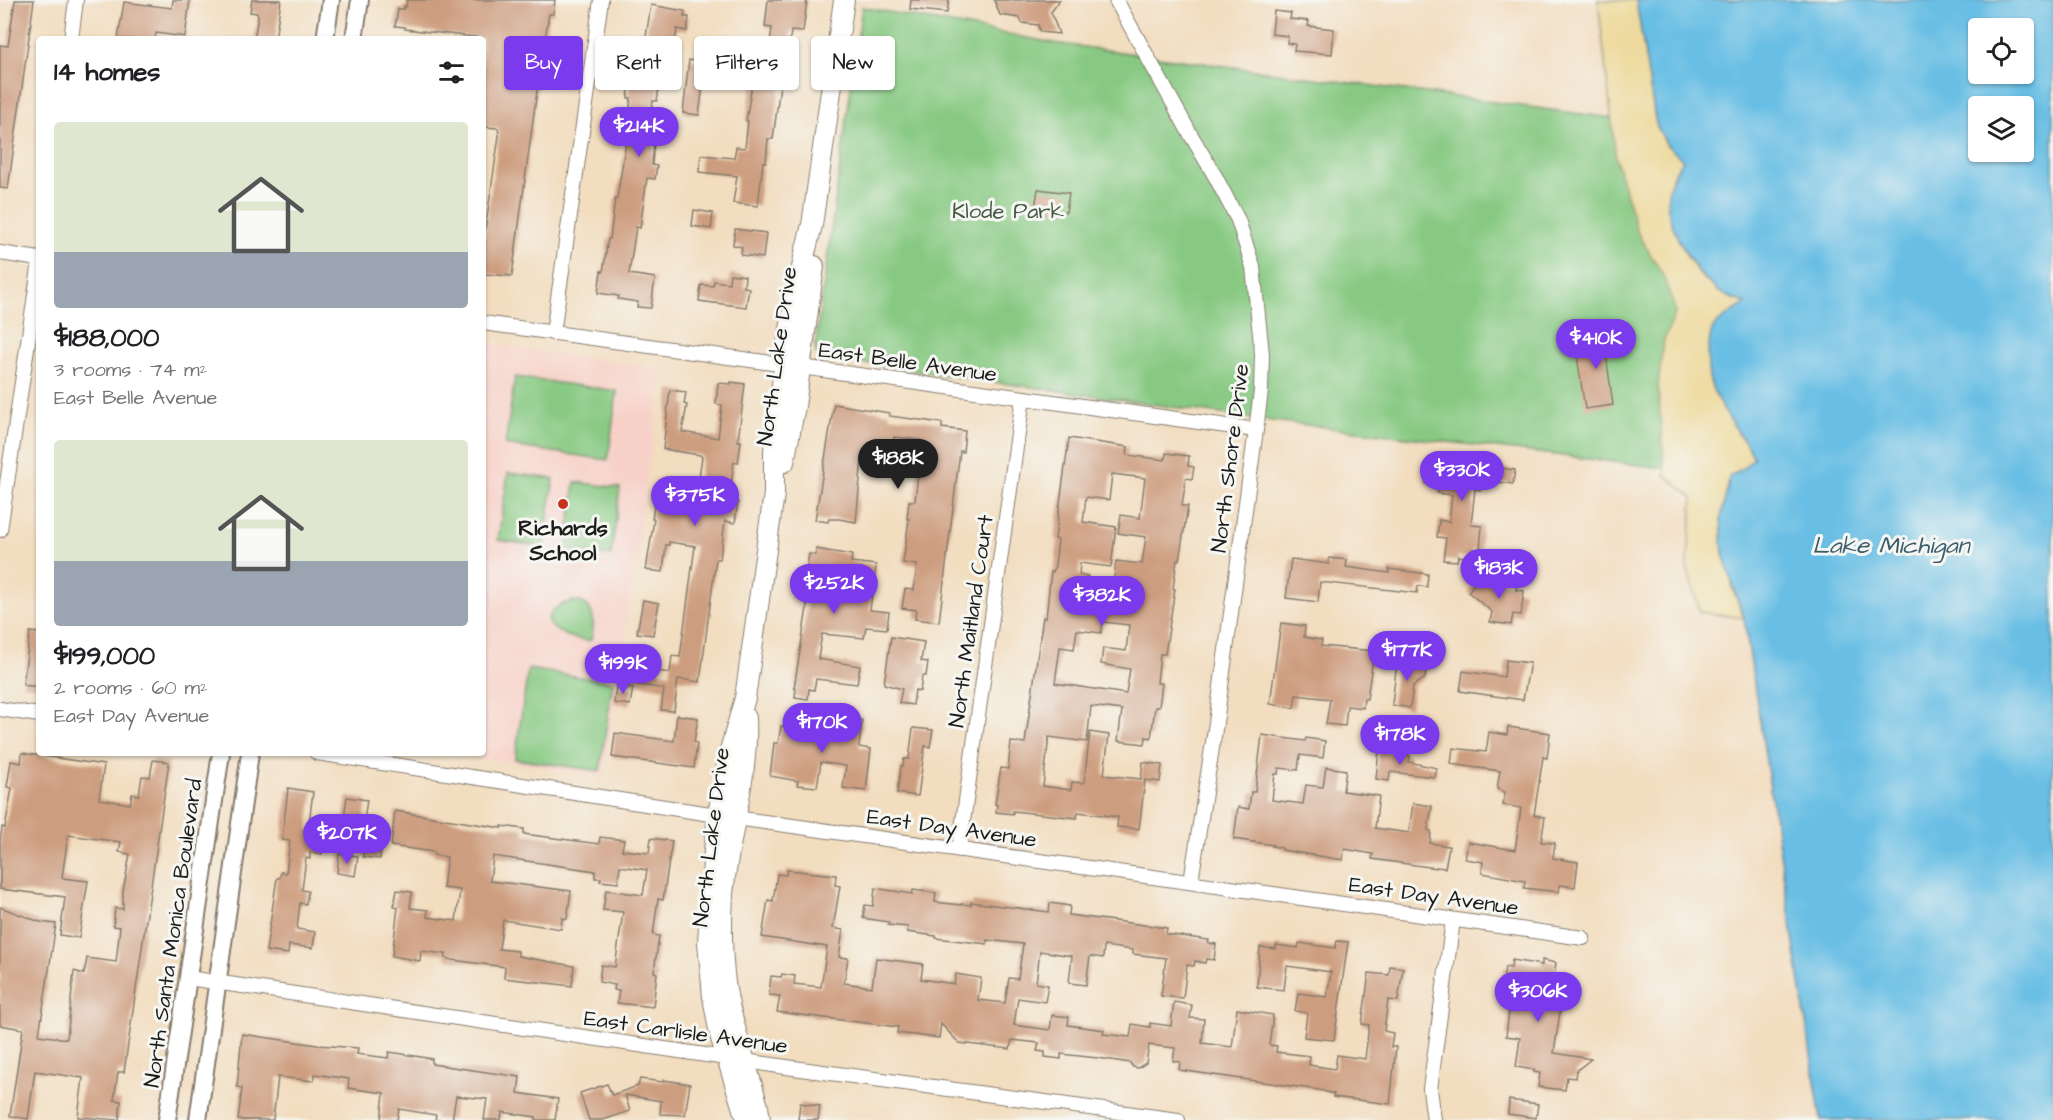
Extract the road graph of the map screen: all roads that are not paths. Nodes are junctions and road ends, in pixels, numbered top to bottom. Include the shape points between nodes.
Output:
1 (76, 0) edge
2 (331, 0) edge
3 (360, 0) edge
4 (601, 0) edge
5 (844, 0) edge
6 (1116, 0) edge
7 (71, 36) edge
8 (325, 36) edge
9 (354, 36) edge
10 (0, 253) edge
11 (36, 259) edge
12 (36, 288) edge
13 (486, 323) edge
14 (553, 333) junction
15 (793, 366) junction
16 (1023, 398) junction
17 (1256, 430) junction
18 (0, 530) edge
19 (0, 709) edge
20 (36, 715) edge
21 (221, 756) edge
22 (250, 756) edge
23 (337, 756) edge
24 (727, 816) junction
25 (958, 850) junction
26 (1191, 881) junction
27 (1453, 920) junction
28 (1583, 938) dead end
29 (188, 978) junction
30 (218, 982) junction
31 (737, 1059) junction
32 (167, 1120) edge
33 (198, 1120) edge
34 (749, 1120) edge
35 (760, 1120) edge
36 (1178, 1120) edge
37 (1434, 1120) edge

1 - 7 street
2 - 8 street
3 - 9 street
4 - 14 street
5 - 15 main road, North Lake Drive via 805,253
6 - 17 street, North Shore Drive via 1238,220 1253,267 1262,354
10 - 11 street
12 - 18 street
13 - 14 street, East Belle Avenue
14 - 15 street, East Belle Avenue
15 - 16 street, East Belle Avenue
15 - 24 main road, North Lake Drive via 774,451 774,494 745,698 735,729
16 - 17 street, East Belle Avenue
16 - 25 street, North Maitland Court
17 - 26 street, North Shore Drive
19 - 20 street
21 - 29 street, North Santa Monica Boulevard
22 - 30 street
23 - 24 street, East Day Avenue
24 - 25 street, East Day Avenue
24 - 31 main road, North Lake Drive via 723,947
25 - 26 street, East Day Avenue
26 - 27 street, East Day Avenue
27 - 28 street, East Day Avenue
27 - 37 street via 1430,1089
29 - 30 street, East Carlisle Avenue
29 - 32 street, North Santa Monica Boulevard
30 - 31 street, East Carlisle Avenue
30 - 33 street
31 - 34 main road, North Lake Drive via 743,1109
31 - 35 main road, North Lake Drive
31 - 36 street, East Carlisle Avenue

